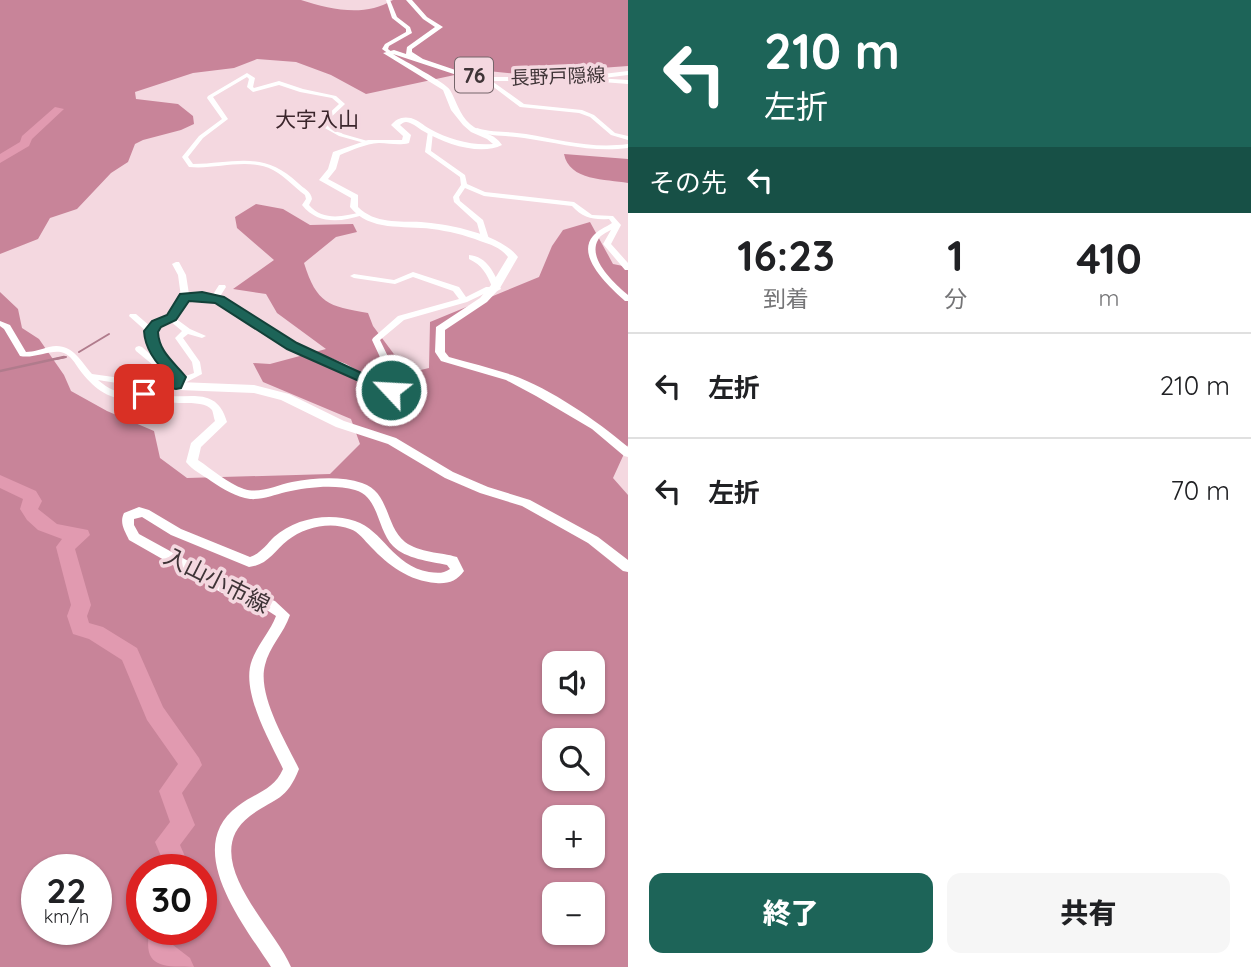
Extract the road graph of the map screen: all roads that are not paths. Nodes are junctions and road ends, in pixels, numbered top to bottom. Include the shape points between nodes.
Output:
1 (388, 0) edge
2 (409, 0) edge
3 (389, 52) junction
4 (628, 73) edge
5 (512, 78) junction
6 (579, 79) junction
7 (489, 81) junction
8 (628, 82) edge
9 (470, 128) junction
10 (430, 132) junction
11 (628, 138) edge
12 (368, 142) junction
13 (628, 146) edge
14 (464, 185) junction
15 (361, 214) junction
16 (617, 222) junction
17 (485, 239) junction
18 (472, 257) dead end
19 (176, 264) dead end
20 (628, 268) edge
21 (354, 276) dead end
22 (222, 287) dead end
23 (497, 289) junction
24 (185, 297) junction
25 (215, 298) junction
26 (628, 299) edge
27 (464, 300) junction
28 (134, 316) dead end
29 (172, 318) junction
30 (0, 323) edge
31 (151, 331) junction
32 (187, 331) junction
33 (202, 336) dead end
34 (139, 349) dead end
35 (89, 376) junction
36 (176, 384) junction
37 (145, 386) junction
38 (628, 453) edge
39 (628, 567) edge
40 (282, 967) edge

1 - 3 street via 395,18 409,33 390,41 385,47
2 - 5 main road, 長野戸隠線 / 76 via 440,27 411,46 408,51 412,55 463,73
3 - 7 main road
3 - 9 main road via 386,55 446,89 449,104
4 - 6 main road, 長野戸隠線 / 76
5 - 6 main road, 長野戸隠線 / 76
5 - 7 main road
6 - 8 street via 608,85
7 - 11 street via 522,106 580,111 613,134
9 - 10 main road via 498,145 485,147
9 - 13 street via 577,148
10 - 12 main road via 401,120 395,125 407,135 407,141
10 - 14 street via 428,152 459,172
12 - 15 main road via 336,155 323,180 355,197
12 - 15 street via 325,127 324,121 342,103 337,98 279,83 253,90 252,78 247,75 211,96 224,119 185,157 191,166 238,162 274,168 308,194 305,208 314,214 343,219
14 - 16 street via 484,194 574,204 585,216 611,216
14 - 17 street via 457,202 480,222
15 - 17 main road via 389,224 423,225
16 - 20 street via 607,244
16 - 26 street via 595,238 592,247 602,274
17 - 23 main road via 513,254
18 - 23 street via 484,265
19 - 24 street
21 - 27 street via 395,282 416,274 456,289
22 - 25 street
23 - 27 street
23 - 38 main road via 440,329 440,352 445,359 510,378 540,393 597,426
24 - 25 street
24 - 29 street
25 - 27 street via 292,346 391,390 404,386 402,379 390,370 376,341 401,318
28 - 31 street
29 - 31 street
29 - 32 street
30 - 35 street via 23,354 62,348
31 - 36 street via 166,366 179,377
32 - 33 street
32 - 36 street via 179,338 198,373
34 - 37 street via 159,365
35 - 37 street
35 - 37 street via 117,398 129,399
36 - 37 main road via 165,380
36 - 39 main road via 254,389 285,397 340,424 392,441 484,491 526,503
37 - 40 main road, 入山小市線 via 155,399 215,405 221,422 195,446 192,462 227,486 249,495 292,486 344,483 365,489 398,543 456,566 457,571 447,578 406,570 362,529 337,522 295,529 257,561 249,562 176,532 145,513 128,516 134,537 228,589 264,599 283,615 255,675 266,716 291,769 288,782 279,792 235,816 223,831 223,860 237,897

